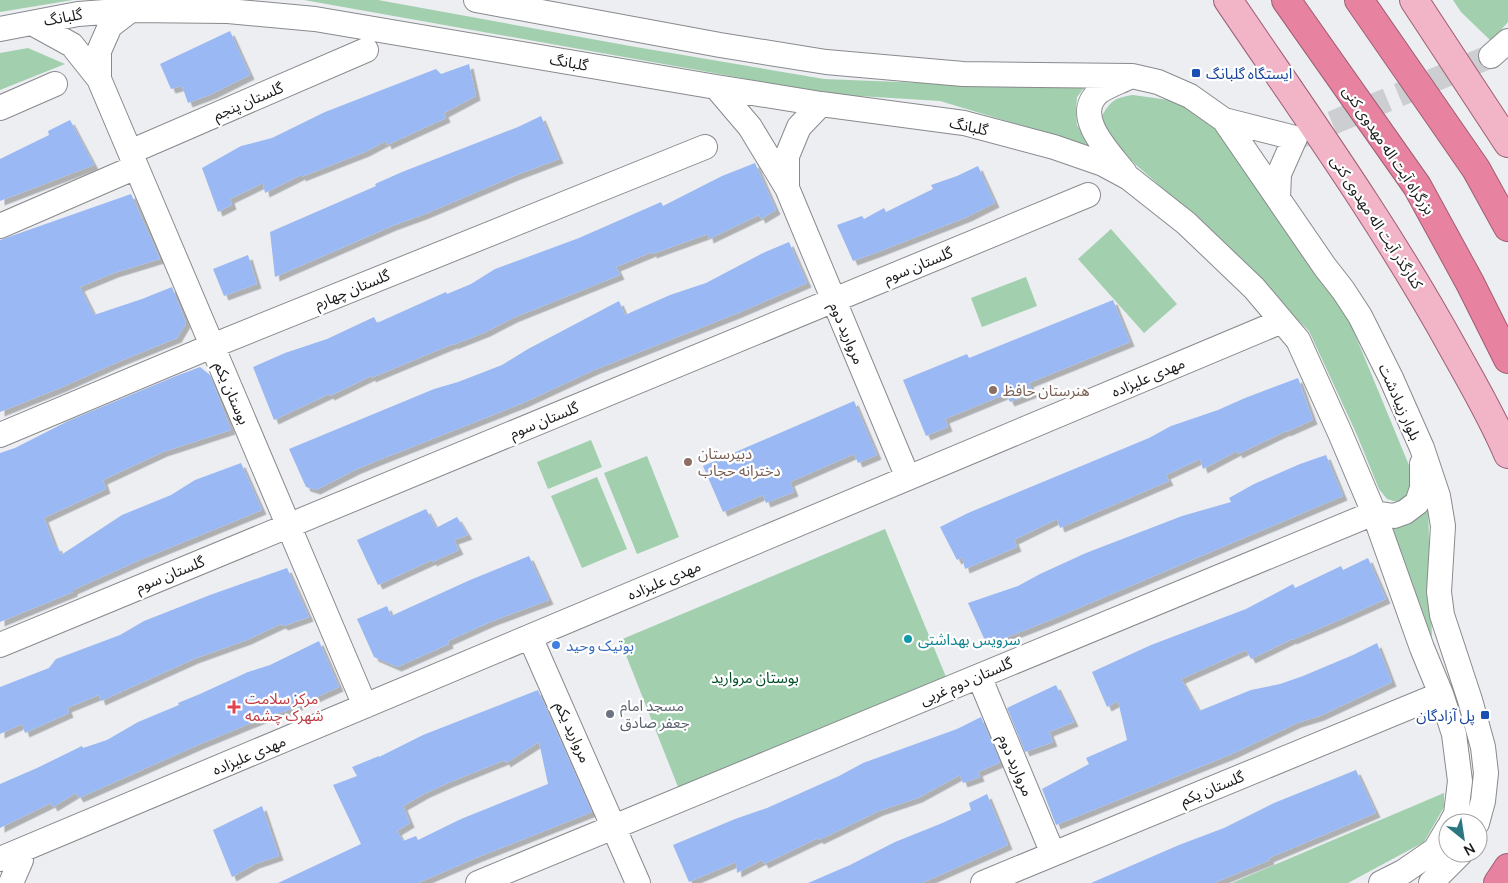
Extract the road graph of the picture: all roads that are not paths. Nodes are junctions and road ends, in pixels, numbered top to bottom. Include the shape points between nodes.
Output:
1 (476, 0) edge
2 (1228, 0) edge
3 (1286, 0) edge
4 (1359, 0) edge
5 (1414, 0) edge
6 (131, 10) junction
7 (32, 23) junction
8 (0, 29) edge
9 (1508, 41) edge
10 (366, 50) dead end
11 (1508, 53) edge
12 (1132, 76) junction
13 (99, 79) junction
14 (55, 84) dead end
15 (716, 87) junction
16 (821, 104) junction
17 (0, 108) edge
18 (1224, 120) junction
19 (1508, 143) edge
20 (705, 147) dead end
21 (133, 160) junction
22 (1129, 178) junction
23 (787, 188) junction
24 (1088, 195) dead end
25 (1278, 198) junction
26 (0, 226) edge
27 (1508, 227) edge
28 (834, 300) junction
29 (1282, 321) junction
30 (212, 346) junction
31 (1508, 360) edge
32 (0, 435) edge
33 (1422, 448) junction
34 (1508, 454) edge
35 (908, 478) junction
36 (1374, 514) junction
37 (288, 525) junction
38 (530, 637) junction
39 (0, 645) edge
40 (979, 676) junction
41 (1441, 694) junction
42 (365, 706) junction
43 (1456, 813) edge
44 (1480, 813) edge
45 (615, 828) junction
46 (1438, 844) edge
47 (1053, 854) junction
48 (11, 859) edge
49 (1451, 863) edge
50 (1508, 868) edge
51 (0, 875) edge
52 (11, 883) edge
53 (478, 883) edge
54 (638, 883) edge
55 (983, 883) edge
56 (1380, 883) edge
57 (1431, 883) edge
58 (1498, 883) edge

1 - 12 street via 826,62 963,74
2 - 34 main road, کنارگذر آیت اله مهدوی کنی via 1355,186 1427,300
3 - 31 highway, بزرگراه آیت اله مهدوی کنی via 1417,186
4 - 27 highway via 1476,169
5 - 19 main road
6 - 7 street, گلبانگ via 78,14
6 - 13 street, بوستان یکم via 110,26 99,51
6 - 15 street, گلبانگ via 228,11 315,19
7 - 8 street, گلبانگ
7 - 13 street, بوستان یکم via 72,45
9 - 11 street via 1491,56
10 - 21 street, گلستان پنجم
12 - 18 street, بلوار زیبادشت via 1158,82 1190,96
12 - 22 street via 1100,92 1091,102 1089,115 1093,129
13 - 21 street, بوستان یکم
14 - 17 street
15 - 16 street, گلبانگ
15 - 23 street, مروارید دوم via 750,127
16 - 22 street, گلبانگ via 964,124 1054,146 1103,164
16 - 23 street, مروارید دوم via 800,127 788,156
18 - 25 street, بلوار زیبادشت
18 - 25 street via 1295,138 1279,174
20 - 30 street, گلستان چهارم
21 - 26 street, گلستان پنجم
21 - 30 street, بوستان یکم
22 - 29 street via 1186,223 1254,288
23 - 28 street, مروارید دوم
24 - 28 street, گلستان سوم
25 - 33 street, بلوار زیبادشت via 1360,316
28 - 35 street, مروارید دوم
28 - 37 street, گلستان سوم
29 - 35 street, مهدی علیزاده
29 - 36 street via 1298,340
30 - 32 street, گلستان چهارم
30 - 37 street, بوستان یکم
33 - 36 street via 1422,488 1417,503 1394,516
33 - 44 street, بلوار زیبادشت via 1438,496 1443,526 1439,592 1442,615 1483,747 1486,773
35 - 38 street, مهدی علیزاده
36 - 40 street, گلستان دوم غربی
36 - 41 street
37 - 39 street, گلستان سوم
37 - 42 street, بوستان یکم
38 - 42 street, مهدی علیزاده
38 - 45 street, مروارید یکم
40 - 45 street, گلستان دوم غربی
40 - 47 street, مروارید دوم
41 - 43 street via 1454,734 1460,781
41 - 47 street, گلستان یکم
42 - 48 street, مهدی علیزاده via 46,840
45 - 53 street, گلستان دوم غربی
45 - 54 street, مروارید یکم
46 - 56 street via 1403,872
47 - 55 street, گلستان یکم
48 - 51 street, مهدی علیزاده
48 - 52 street
49 - 57 street
50 - 58 highway

